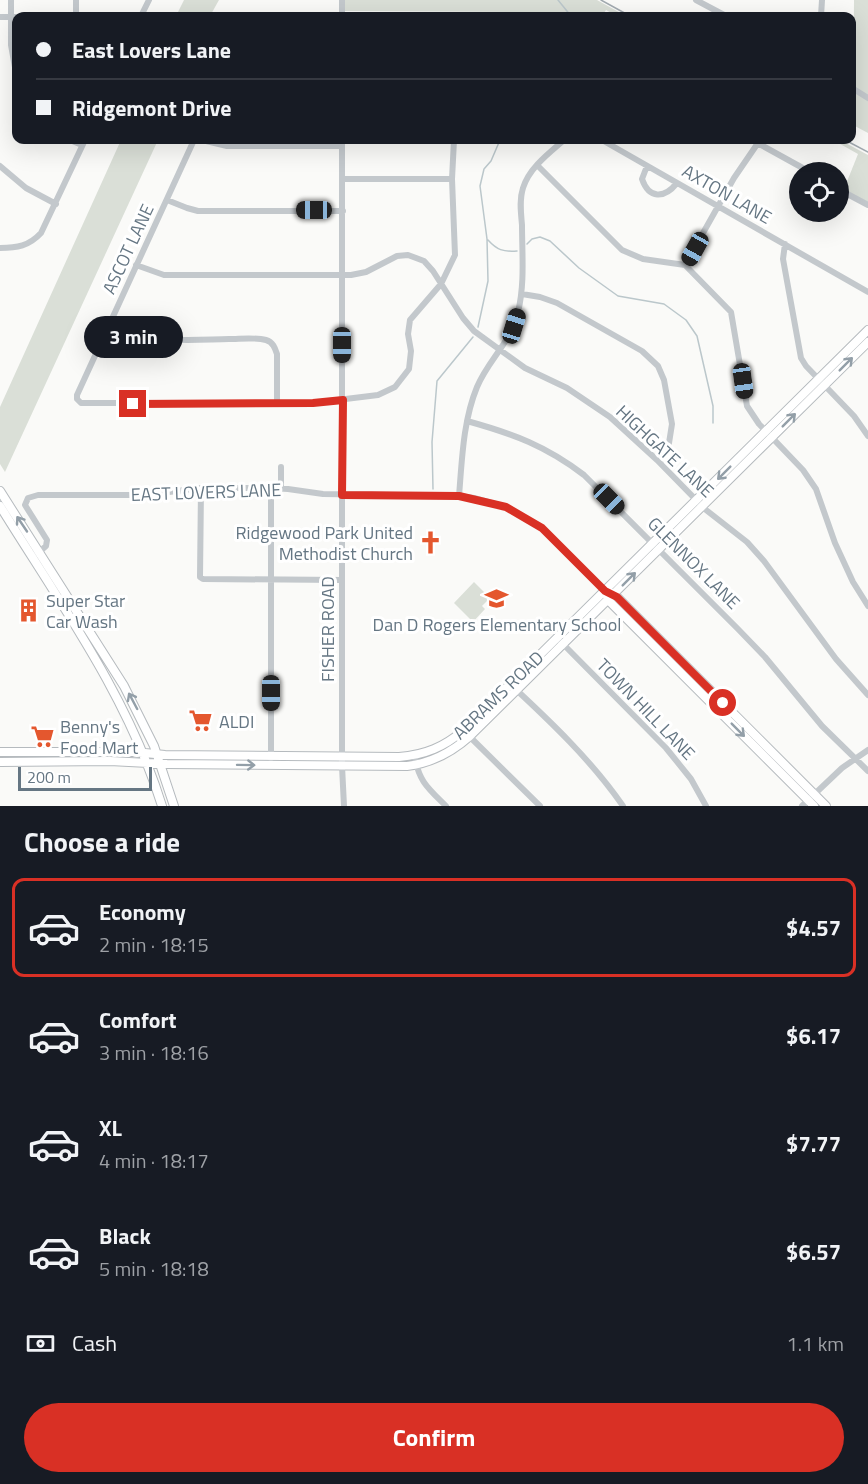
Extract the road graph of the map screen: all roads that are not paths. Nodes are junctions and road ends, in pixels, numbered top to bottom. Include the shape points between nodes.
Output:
1 (698, 0) edge
2 (719, 12) edge
3 (83, 144) edge
4 (192, 144) edge
5 (211, 144) edge
6 (304, 144) edge
7 (342, 144) edge
8 (454, 144) edge
9 (560, 144) edge
10 (609, 144) edge
11 (754, 144) edge
12 (763, 144) edge
13 (793, 162) edge
14 (537, 165) junction
15 (0, 166) edge
16 (647, 166) junction
17 (342, 178) junction
18 (452, 179) junction
19 (676, 183) junction
20 (849, 195) edge
21 (167, 200) junction
22 (56, 204) junction
23 (718, 206) junction
24 (868, 206) edge
25 (343, 211) junction
26 (785, 244) junction
27 (0, 248) edge
28 (136, 265) junction
29 (685, 265) junction
30 (342, 275) junction
31 (441, 284) junction
32 (868, 292) edge
33 (522, 294) junction
34 (109, 325) junction
35 (868, 330) edge
36 (868, 342) edge
37 (501, 350) junction
38 (818, 379) junction
39 (825, 386) junction
40 (343, 400) junction
41 (277, 404) junction
42 (467, 422) junction
43 (769, 435) junction
44 (868, 436) edge
45 (657, 459) junction
46 (281, 467) dead end
47 (201, 488) junction
48 (271, 488) junction
49 (281, 488) junction
50 (2, 494) edge
51 (342, 495) junction
52 (459, 496) junction
53 (699, 504) junction
54 (0, 506) edge
55 (656, 546) junction
56 (40, 551) junction
57 (32, 558) junction
58 (271, 580) junction
59 (342, 580) junction
60 (605, 591) junction
61 (611, 597) junction
62 (868, 606) edge
63 (87, 624) junction
64 (78, 630) junction
65 (560, 641) junction
66 (514, 687) junction
67 (868, 695) edge
68 (464, 730) junction
69 (470, 736) junction
70 (441, 747) junction
71 (868, 750) edge
72 (0, 752) edge
73 (144, 753) junction
74 (158, 754) junction
75 (445, 755) junction
76 (415, 756) junction
77 (59, 757) junction
78 (855, 759) junction
79 (271, 761) junction
80 (0, 762) edge
81 (147, 762) junction
82 (342, 762) junction
83 (161, 764) junction
84 (416, 765) junction
85 (868, 771) edge
86 (809, 802) edge
87 (162, 806) edge
88 (174, 806) edge
89 (344, 806) edge
90 (446, 806) edge
91 (540, 806) edge
92 (623, 806) edge
93 (706, 806) edge
94 (826, 806) edge

1 - 2 street
3 - 22 street
4 - 21 street, ASCOT LANE
5 - 6 street
7 - 17 street, FISHER ROAD
8 - 18 street
9 - 14 street
10 - 16 street, AXTON LANE
11 - 23 street
12 - 13 street
14 - 29 street via 622,250 643,259
14 - 33 street via 522,194
15 - 22 street via 26,188
16 - 19 street, AXTON LANE
16 - 19 street via 642,179 653,194 662,195
17 - 18 street
17 - 25 street, FISHER ROAD
18 - 31 street via 455,255
19 - 23 street, AXTON LANE
20 - 24 street
21 - 25 street via 198,211
21 - 28 street, ASCOT LANE
22 - 27 street via 37,238 20,247
23 - 26 street, AXTON LANE
23 - 29 street
25 - 30 street, FISHER ROAD
26 - 32 street, AXTON LANE
26 - 38 street via 783,259 799,350
28 - 30 street, HIGHGATE LANE via 180,275
28 - 34 street, ASCOT LANE
29 - 43 street via 730,312 747,406
30 - 31 street, HIGHGATE LANE via 366,272 408,255 429,265
30 - 40 street, FISHER ROAD
31 - 37 street, HIGHGATE LANE via 467,325
31 - 40 street via 410,320 411,360 400,384 378,395
33 - 37 street via 514,326
33 - 45 street via 556,303 642,351 658,366 672,424 669,444
34 - 41 street via 158,340 264,339 275,347 277,354
34 - 41 street, ASCOT LANE via 77,394 81,403
35 - 38 main road, ABRAMS ROAD
39 -> 36 main road, ABRAMS ROAD
37 - 42 street via 476,388
37 - 45 street, HIGHGATE LANE via 610,417
38 - 39 street
38 - 43 main road, ABRAMS ROAD
43 -> 39 main road, ABRAMS ROAD
39 - 44 street
40 - 41 street
40 - 51 street, FISHER ROAD
42 - 52 street
42 - 55 street, GLENNOX LANE via 512,433 571,465
43 - 53 main road, ABRAMS ROAD
43 - 62 street via 816,489 835,543
45 - 53 street, HIGHGATE LANE
46 - 49 street
47 - 48 street, EAST LOVERS LANE
47 - 56 street, EAST LOVERS LANE via 145,495 28,498 28,513 47,540
47 - 58 street via 200,577
48 - 49 street, EAST LOVERS LANE
48 - 58 street
49 - 51 street, EAST LOVERS LANE
56 -> 50 main road
51 - 52 street, EAST LOVERS LANE
51 - 59 street, FISHER ROAD
52 - 60 street, EAST LOVERS LANE via 495,503 536,524
53 - 55 main road, ABRAMS ROAD
53 - 67 street, HIGHGATE LANE via 747,542 764,561 836,659
54 - 57 main road
55 - 60 main road, ABRAMS ROAD
61 -> 55 main road, ABRAMS ROAD
55 - 78 street, GLENNOX LANE via 765,657
56 - 57 street
56 - 63 main road
57 - 64 main road
58 - 59 street
58 - 79 street
59 - 82 street, FISHER ROAD
60 - 61 main road, EAST LOVERS LANE
60 - 65 main road, ABRAMS ROAD
61 - 65 main road, ABRAMS ROAD
61 - 86 main road, EAST LOVERS LANE
63 - 64 main road
74 -> 63 main road via 136,707
64 - 73 main road
65 - 66 main road, ABRAMS ROAD
65 - 93 street, TOWN HILL LANE via 666,748
66 - 68 main road, ABRAMS ROAD
66 - 69 main road, ABRAMS ROAD
66 - 92 street via 593,767
68 - 69 street
68 - 70 main road, ABRAMS ROAD
69 - 75 main road, ABRAMS ROAD
69 - 91 street
70 - 75 main road
70 - 76 main road, ABRAMS ROAD
71 - 78 street
72 - 77 main road, ABRAMS ROAD
73 - 74 main road, ABRAMS ROAD
73 - 77 main road, ABRAMS ROAD
73 - 81 main road
74 - 79 main road, ABRAMS ROAD
74 - 83 main road
75 - 84 main road, ABRAMS ROAD
76 - 82 main road, ABRAMS ROAD
76 - 84 street
77 - 80 main road, ABRAMS ROAD
77 - 81 main road, ABRAMS ROAD
78 - 85 street, GLENNOX LANE
78 - 86 street
79 - 82 main road, ABRAMS ROAD
83 -> 79 main road, ABRAMS ROAD
81 - 83 main road, ABRAMS ROAD
81 - 87 main road
82 - 84 main road, ABRAMS ROAD
82 - 89 street, FISHER ROAD
83 - 88 main road
84 - 90 street via 421,779
86 - 94 main road, EAST LOVERS LANE

